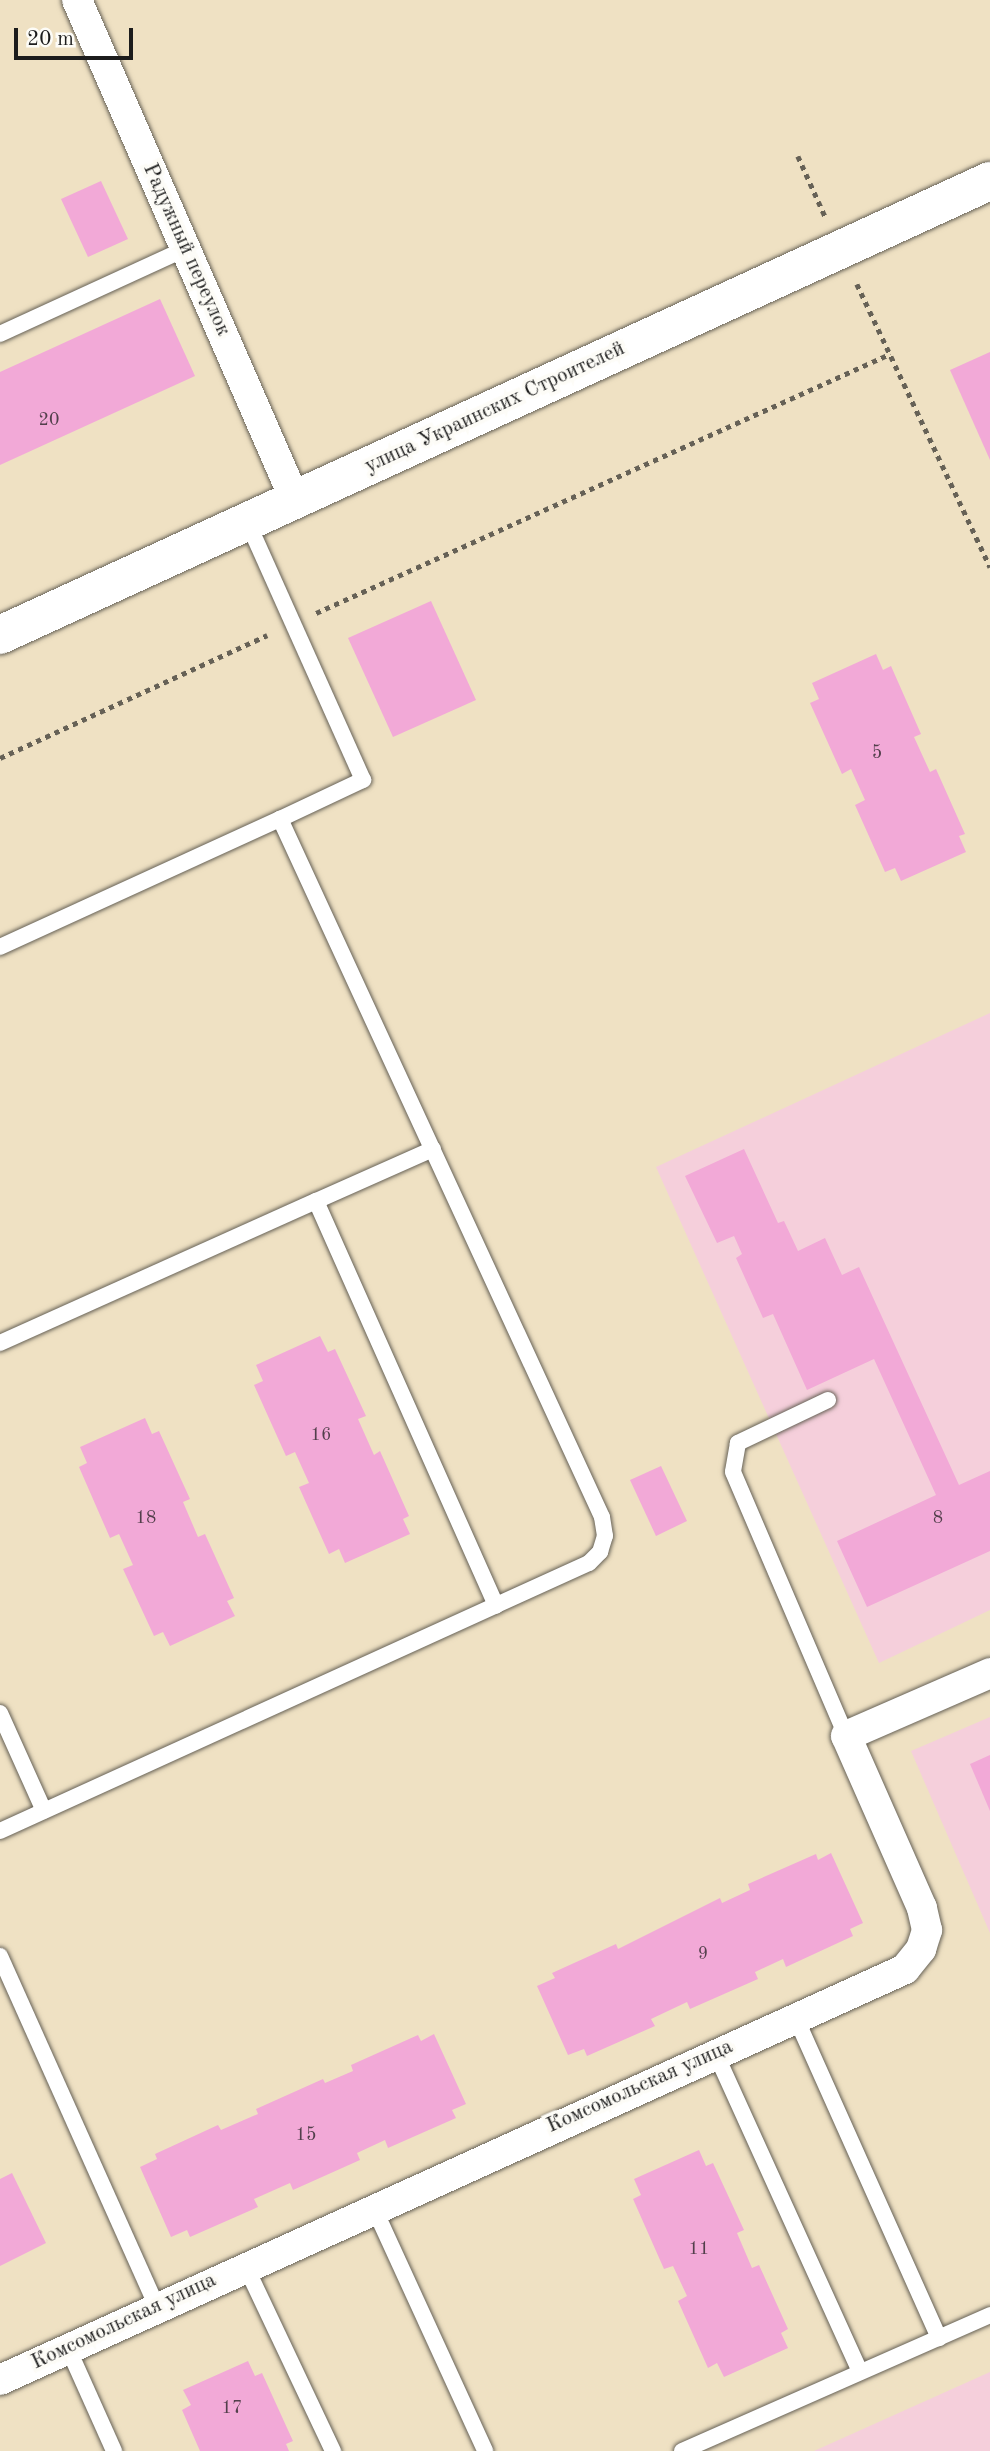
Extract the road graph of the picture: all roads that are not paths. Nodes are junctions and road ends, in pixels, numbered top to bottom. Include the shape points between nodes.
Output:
1 (76, 0) edge
2 (990, 181) edge
3 (185, 249) junction
4 (0, 334) edge
5 (295, 500) junction
6 (247, 521) junction
7 (0, 635) edge
8 (280, 819) junction
9 (0, 947) edge
10 (433, 1149) junction
11 (316, 1201) junction
12 (0, 1343) edge
13 (828, 1400) dead end
14 (496, 1606) junction
15 (990, 1673) edge
16 (0, 1713) edge
17 (846, 1736) junction
18 (44, 1811) junction
19 (0, 1831) edge
20 (0, 1956) edge
21 (795, 2016) junction
22 (715, 2052) junction
23 (374, 2208) junction
24 (246, 2267) junction
25 (157, 2307) junction
26 (990, 2315) edge
27 (939, 2338) junction
28 (68, 2348) junction
29 (860, 2372) junction
30 (0, 2379) edge
31 (114, 2451) edge
32 (333, 2451) edge
33 (485, 2451) edge
34 (682, 2451) edge

1 - 3 street, Радужный переулок
2 - 5 street, улица Украинских Строителей
3 - 4 lane
3 - 5 street, Радужный переулок
5 - 6 street, улица Украинских Строителей
6 - 7 street, улица Украинских Строителей
6 - 8 lane via 363,780
8 - 9 lane
8 - 10 lane
10 - 11 lane
10 - 14 lane via 602,1517 605,1536 600,1552 589,1563
11 - 12 lane
11 - 14 lane
13 - 17 lane via 738,1443 733,1472
14 - 18 lane
15 - 17 street
16 - 18 lane
17 - 21 street, Комсомольская улица via 922,1908 926,1930 921,1949 905,1969
18 - 19 lane
20 - 25 lane
21 - 22 street, Комсомольская улица
21 - 27 lane
22 - 23 street, Комсомольская улица
22 - 29 lane
23 - 24 street, Комсомольская улица
23 - 33 lane
24 - 25 street, Комсомольская улица
24 - 32 lane
25 - 28 street, Комсомольская улица
26 - 27 lane
27 - 29 lane
28 - 30 street, Комсомольская улица
28 - 31 lane
29 - 34 lane

